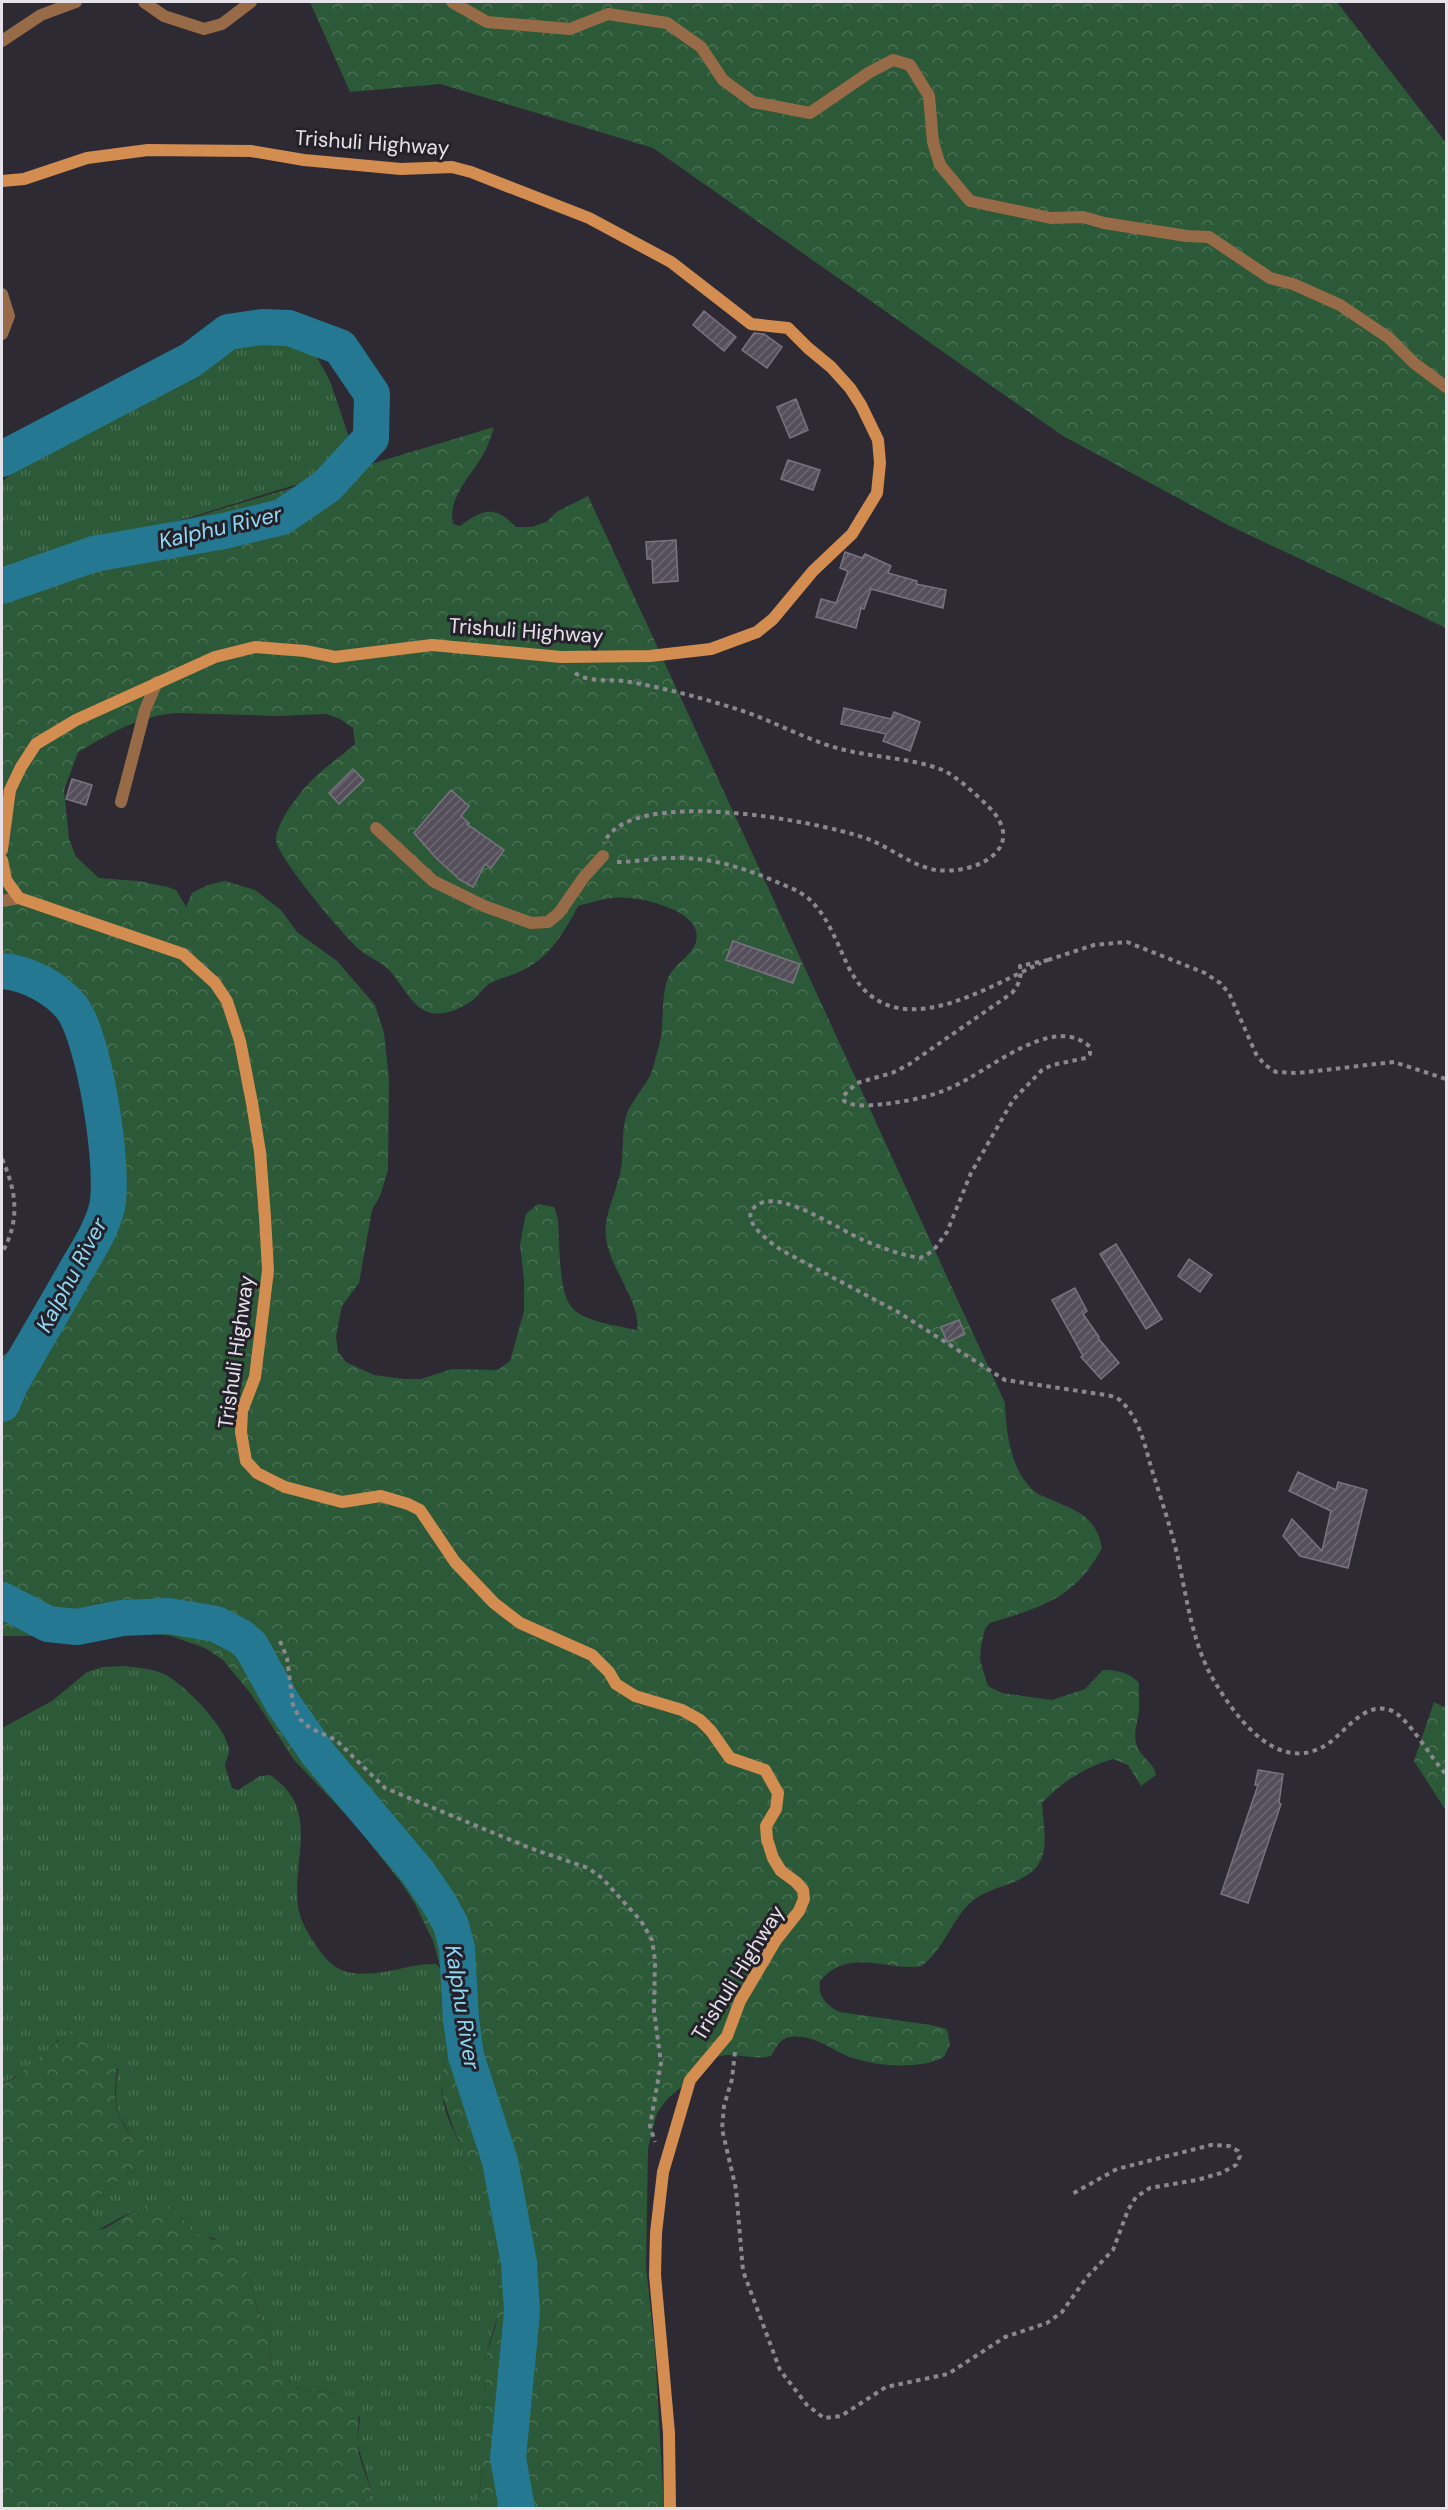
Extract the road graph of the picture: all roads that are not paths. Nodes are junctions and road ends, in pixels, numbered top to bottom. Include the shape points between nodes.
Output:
1 (76, 2) edge
2 (144, 2) edge
3 (251, 2) edge
4 (452, 2) edge
5 (2, 41) edge
6 (2, 181) edge
7 (2, 294) edge
8 (2, 334) edge
9 (1446, 387) edge
10 (157, 682) junction
11 (121, 802) dead end
12 (376, 828) dead end
13 (2, 850) edge
14 (603, 856) road end
15 (2, 860) edge
16 (19, 898) junction
17 (2, 901) edge
18 (670, 2508) edge

1 - 5 street via 41,15
2 - 3 street via 164,16 204,29 222,24
4 - 9 street via 487,22 570,29 608,14 667,22 701,47 723,80 753,102 810,112 893,60 910,66 929,96 933,142 940,165 970,201 1051,218 1083,217 1209,237 1270,278 1340,305 1389,338
6 - 10 street, Trishuli Highway via 24,179 87,158 148,150 251,151 304,160 401,169 452,167 471,172 600,223 671,262 751,324 788,328 850,388 878,440 877,494 852,534 757,632 711,649 650,656 561,657 432,645 335,657 255,647 215,657
7 - 8 street via 9,316
10 - 11 street via 145,710
10 - 13 street, Trishuli Highway via 76,720 36,744 10,790
12 - 14 street via 433,881 531,923 548,922 559,913
15 - 16 street via 6,880
16 - 17 street
16 - 18 street, Trishuli Highway via 183,954 215,983 227,1001 240,1041 258,1143 268,1270 255,1377 242,1411 246,1461 257,1473 285,1487 342,1502 381,1496 420,1510 456,1562 494,1603 520,1623 592,1654 615,1684 635,1696 682,1710 700,1720 730,1758 765,1770 778,1793 776,1809 766,1826 767,1839 781,1871 803,1890 804,1899 740,2001 727,2036 690,2080 663,2172 656,2275 669,2433

